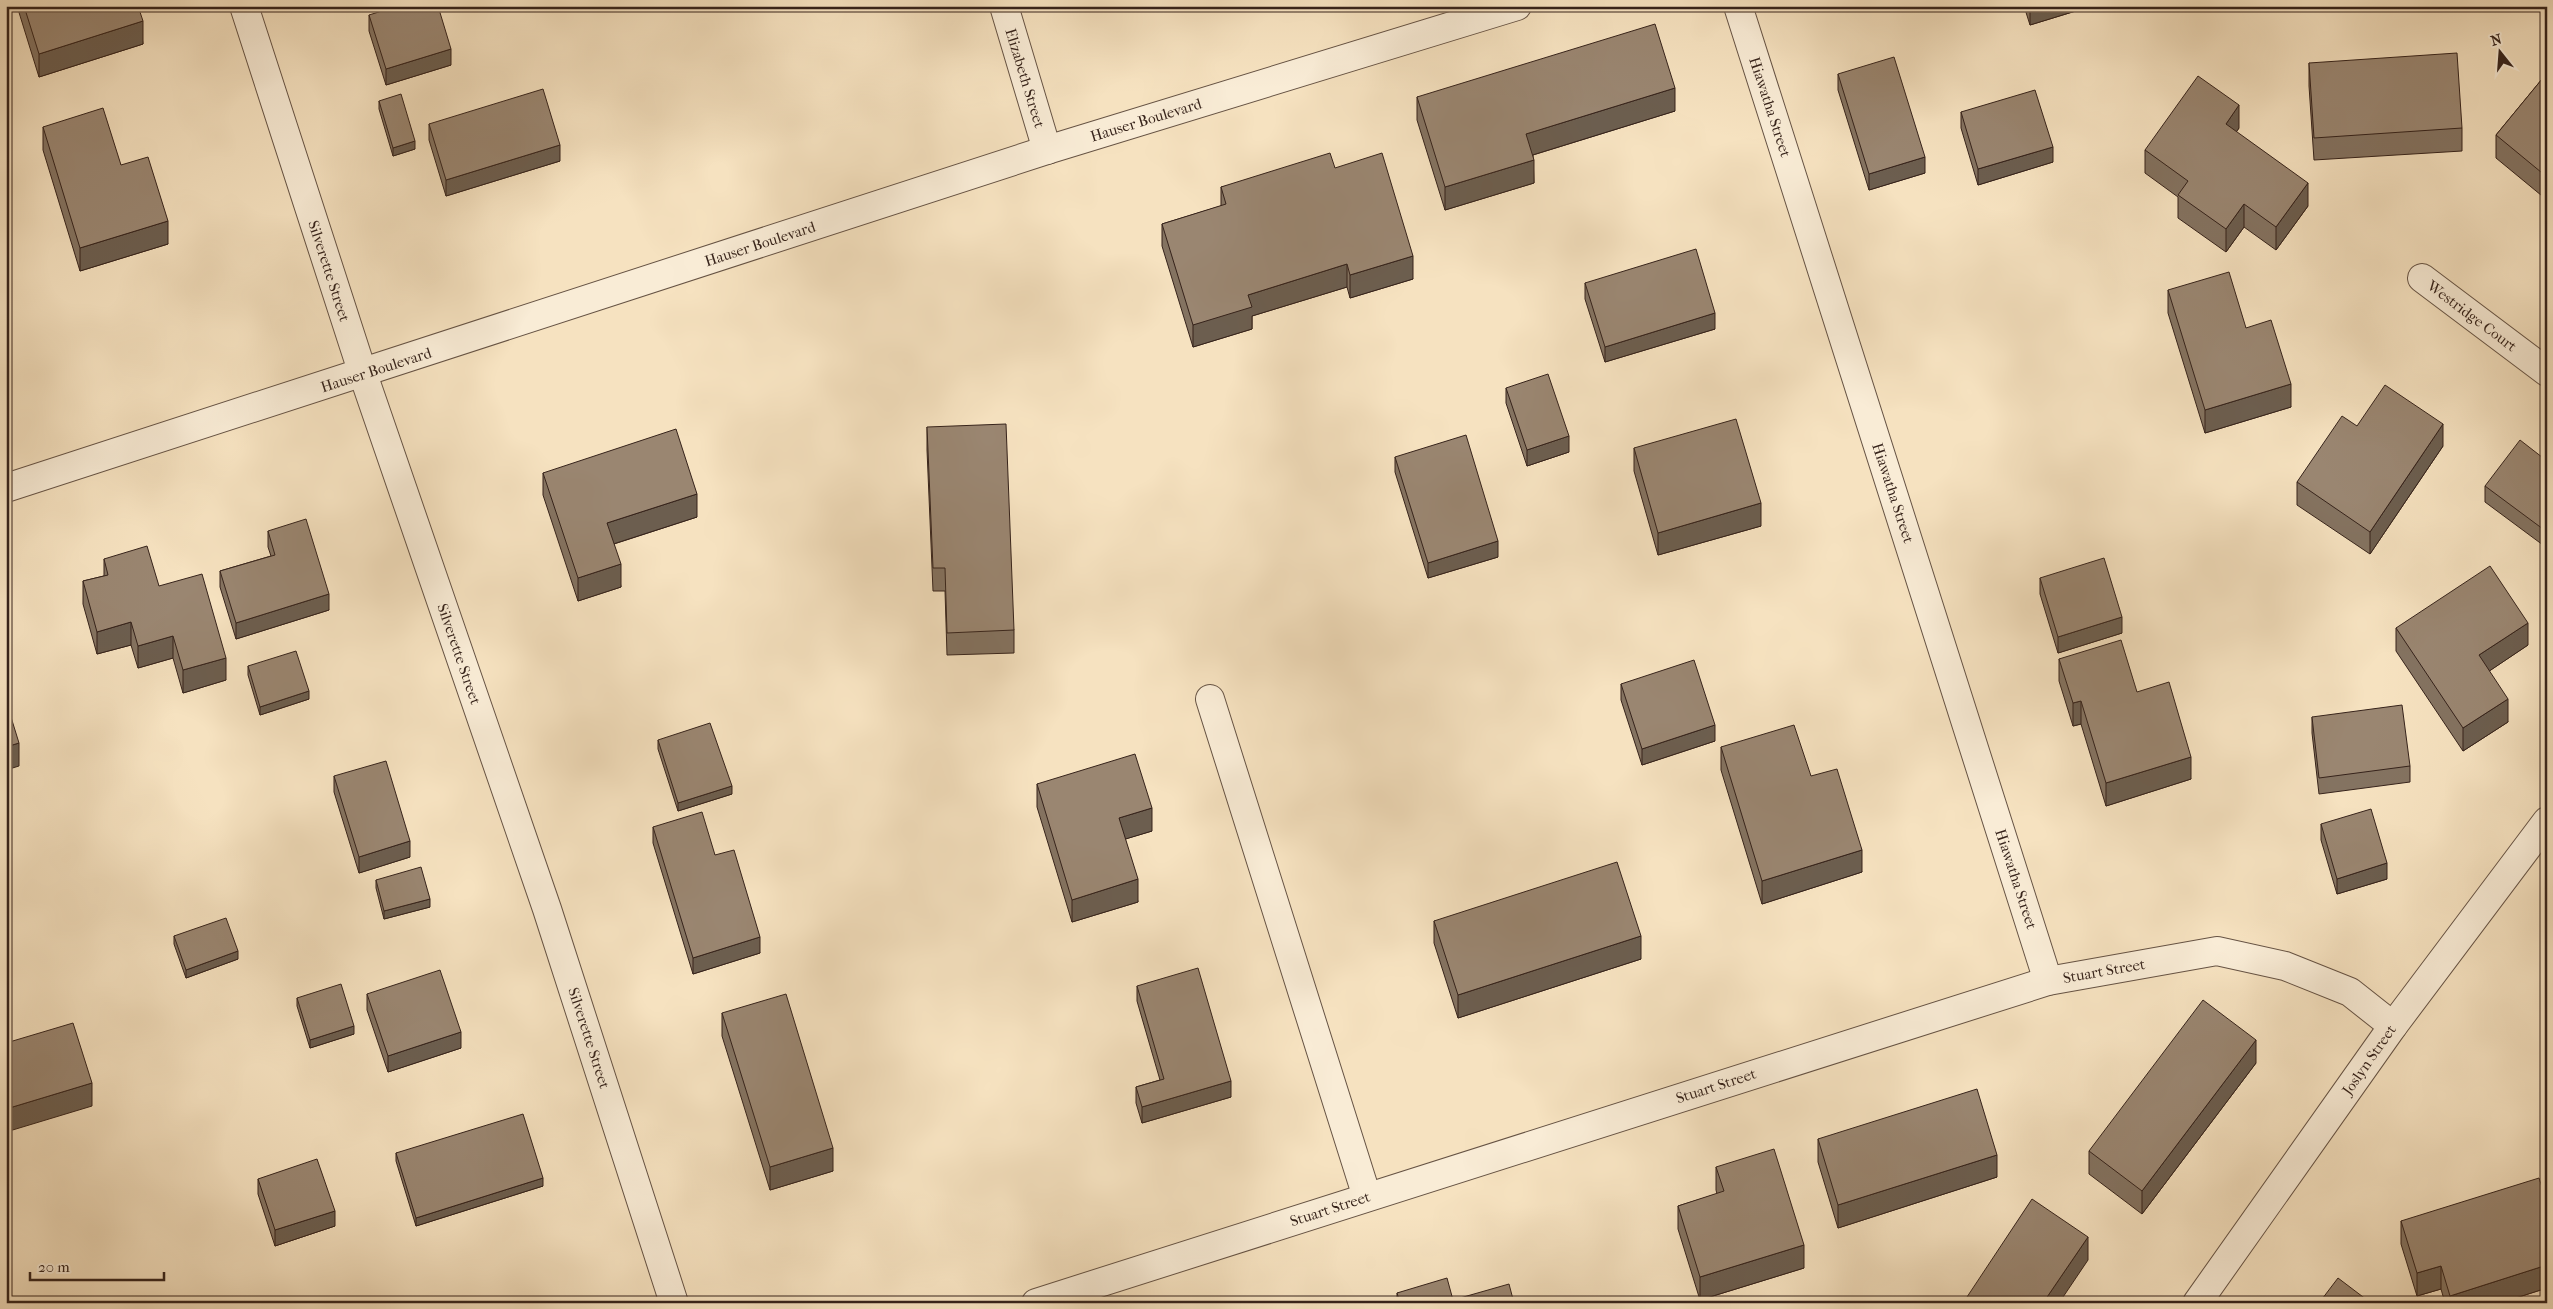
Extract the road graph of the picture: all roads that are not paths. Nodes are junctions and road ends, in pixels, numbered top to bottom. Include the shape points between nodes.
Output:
1 (244, 6) edge
2 (1004, 6) edge
3 (1517, 6) edge
4 (1738, 6) edge
5 (1047, 150) junction
6 (2422, 278) dead end
7 (2547, 372) edge
8 (363, 374) junction
9 (6, 488) edge
10 (1210, 699) dead end
11 (2547, 821) edge
12 (2048, 980) junction
13 (2392, 1026) junction
14 (1367, 1197) junction
15 (674, 1303) edge
16 (1036, 1303) edge
17 (2197, 1303) edge

1 - 8 street, Silverette Street
2 - 5 street, Elizabeth Street
3 - 5 street, Hauser Boulevard
4 - 12 street, Hiawatha Street
5 - 8 street, Hauser Boulevard
6 - 7 street, Westridge Court
8 - 9 street, Hauser Boulevard
8 - 15 street, Silverette Street via 547,909
10 - 14 street
11 - 13 street, Joslyn Street
12 - 13 street, Stuart Street via 2217,952 2285,966 2350,992
12 - 14 street, Stuart Street
13 - 17 street, Joslyn Street
14 - 16 street, Stuart Street

